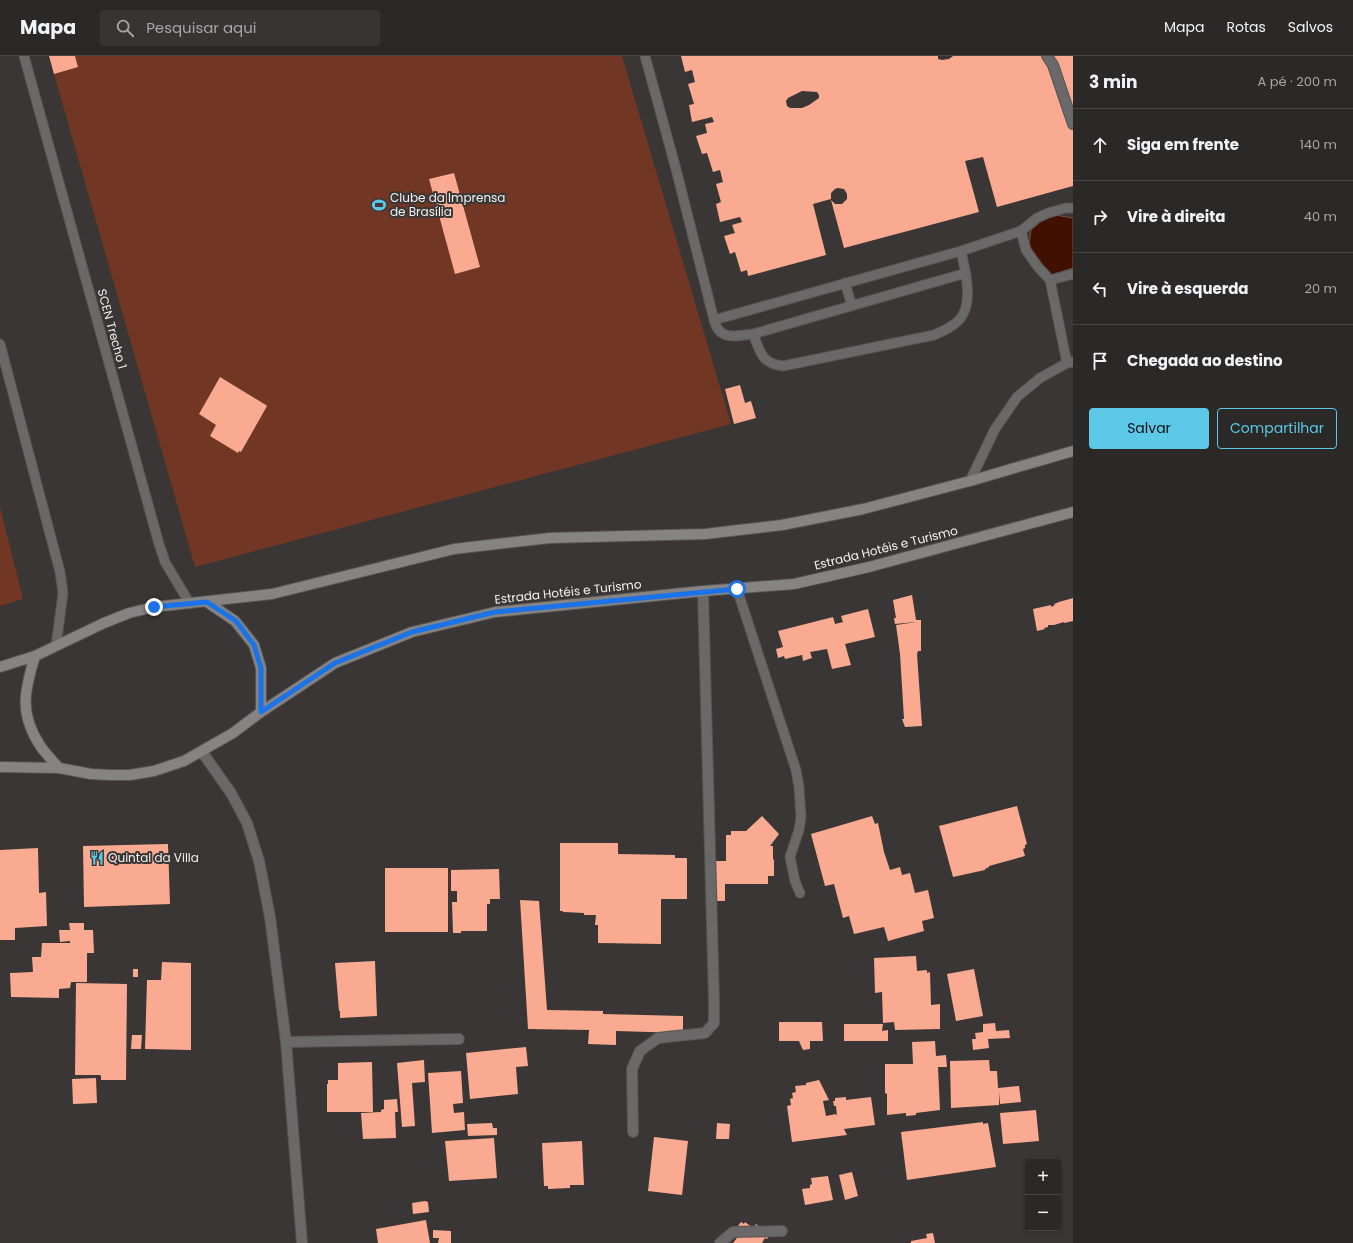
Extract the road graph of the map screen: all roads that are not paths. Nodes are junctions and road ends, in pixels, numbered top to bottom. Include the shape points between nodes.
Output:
1 (24, 56) edge
2 (645, 56) edge
3 (1046, 56) edge
4 (1073, 124) edge
5 (1073, 208) edge
6 (1021, 231) junction
7 (961, 251) junction
8 (966, 273) junction
9 (1073, 274) edge
10 (1050, 280) junction
11 (846, 283) junction
12 (852, 306) junction
13 (714, 320) junction
14 (753, 334) junction
15 (0, 344) edge
16 (1070, 363) edge
17 (1073, 451) edge
18 (970, 482) junction
19 (1073, 512) edge
20 (737, 589) junction
21 (703, 592) junction
22 (207, 602) junction
23 (190, 604) junction
24 (56, 646) junction
25 (34, 656) junction
26 (0, 667) edge
27 (261, 712) junction
28 (202, 752) junction
29 (0, 767) edge
30 (59, 768) junction
31 (800, 893) dead end
32 (458, 1039) dead end
33 (286, 1042) junction
34 (633, 1132) dead end
35 (782, 1231) dead end
36 (302, 1243) edge
37 (720, 1243) edge

1 - 23 lane, SCEN Trecho 1 via 159,544 166,562
2 - 13 lane
3 - 4 street via 1053,65
5 - 6 lane via 1048,213
6 - 7 lane
6 - 10 lane via 1026,250
7 - 8 lane
7 - 11 lane
8 - 12 lane
8 - 14 lane via 968,292 961,318 934,335 783,366 769,362 763,357
9 - 10 lane
10 - 16 lane
11 - 12 lane
11 - 13 lane
12 - 14 lane
13 - 14 lane via 723,334
15 - 24 lane via 60,572 63,593
16 - 18 lane via 1040,378 1017,397 995,429
17 - 18 main road
18 - 22 main road via 863,509 782,525 704,534 550,538 454,549 272,594
19 - 20 main road, Estrada Hotéis e Turismo via 869,567 794,584
20 - 21 main road, Estrada Hotéis e Turismo
20 - 31 lane via 800,787 801,817 790,857
21 - 27 main road, Estrada Hotéis e Turismo via 495,612 412,632 335,663
21 - 34 street via 714,1023 704,1032 658,1038 640,1051 632,1069
22 - 23 main road
22 - 27 main road via 236,621 254,645 261,668
23 - 24 main road via 154,607 129,613 104,622
24 - 25 main road
25 - 26 main road
25 - 30 main road via 27,682 25,704 29,727
27 - 28 main road, Estrada Hotéis e Turismo
28 - 30 main road, Estrada Hotéis e Turismo via 154,771 130,775 91,774
28 - 33 street via 231,793 247,823 259,861 270,917
29 - 30 main road, Estrada Hotéis e Turismo
32 - 33 street
33 - 36 street
35 - 37 street via 733,1232

